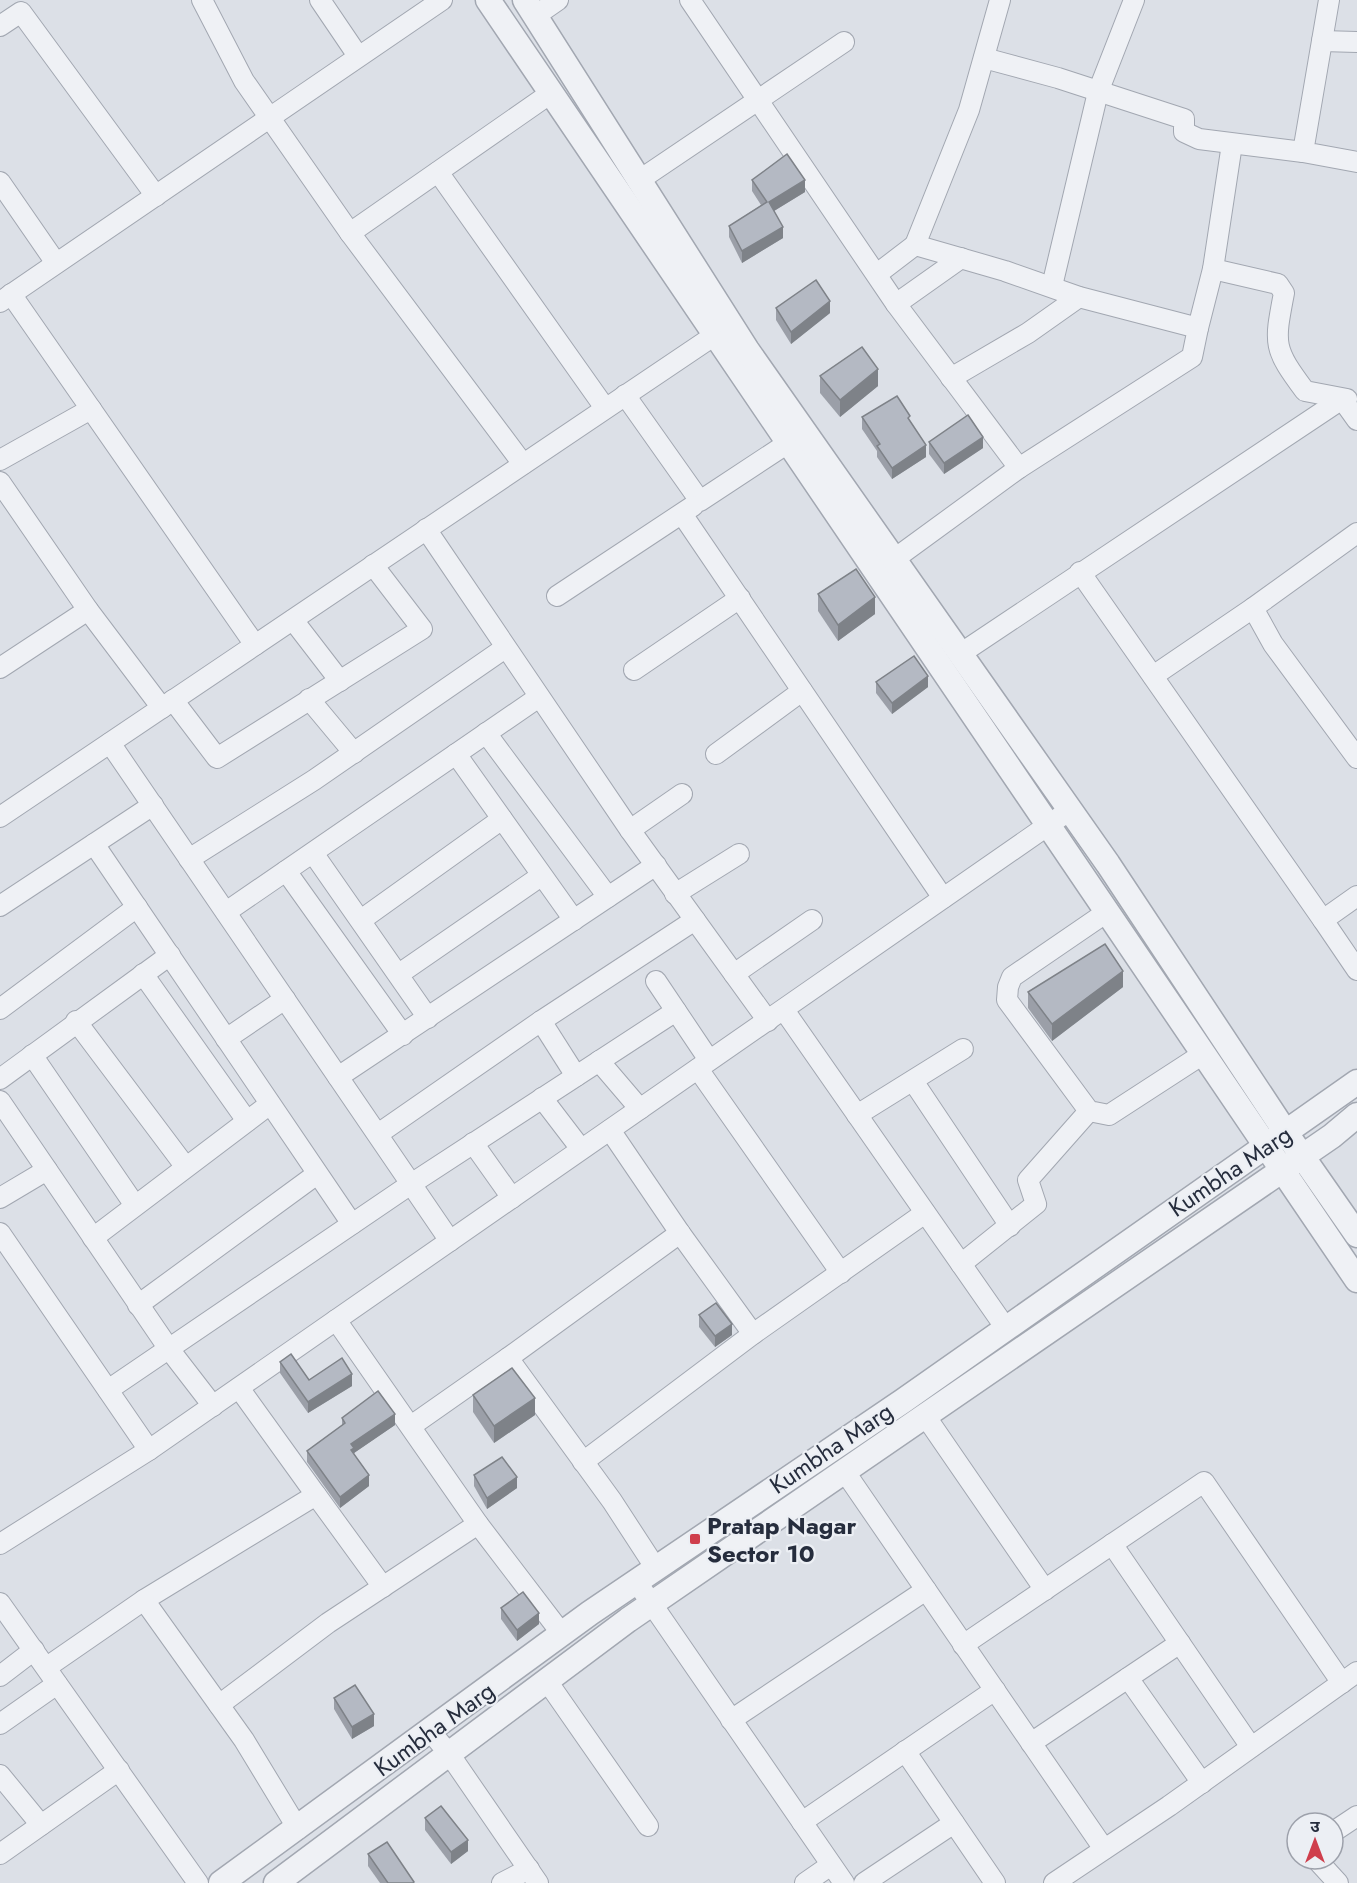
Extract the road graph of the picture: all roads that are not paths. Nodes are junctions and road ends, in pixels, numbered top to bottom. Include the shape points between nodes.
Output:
1 (202, 0) edge
2 (320, 0) edge
3 (442, 0) edge
4 (488, 0) edge
5 (558, 0) edge
6 (1000, 0) edge
7 (1134, 0) edge
8 (1329, 0) edge
9 (695, 2) edge
10 (530, 8) edge
11 (0, 26) edge
12 (1322, 40) junction
13 (844, 42) dead end
14 (1357, 42) edge
15 (358, 56) junction
16 (984, 58) junction
17 (1098, 92) junction
18 (551, 93) junction
19 (757, 101) junction
20 (272, 117) junction
21 (1232, 144) junction
22 (1303, 152) junction
23 (1357, 162) edge
24 (438, 172) junction
25 (638, 181) junction
26 (0, 182) edge
27 (156, 196) junction
28 (350, 233) junction
29 (915, 245) junction
30 (961, 258) junction
31 (56, 263) junction
32 (1213, 269) junction
33 (877, 274) junction
34 (1052, 286) junction
35 (1079, 297) junction
36 (5, 298) edge
37 (896, 304) junction
38 (1198, 328) junction
39 (715, 335) junction
40 (951, 378) junction
41 (625, 395) junction
42 (1350, 400) edge
43 (605, 408) junction
44 (91, 409) junction
45 (1357, 420) edge
46 (789, 443) junction
47 (0, 460) edge
48 (523, 464) junction
49 (1019, 468) junction
50 (0, 482) edge
51 (700, 501) junction
52 (682, 514) junction
53 (426, 529) junction
54 (1357, 532) edge
55 (373, 565) junction
56 (885, 566) junction
57 (1080, 572) junction
58 (557, 596) dead end
59 (740, 598) junction
60 (1252, 608) junction
61 (88, 610) junction
62 (292, 620) junction
63 (255, 645) junction
64 (505, 648) junction
65 (960, 654) junction
66 (0, 668) edge
67 (634, 670) dead end
68 (1153, 676) junction
69 (340, 681) junction
70 (802, 691) junction
71 (539, 697) junction
72 (309, 699) junction
73 (168, 704) junction
74 (486, 733) junction
75 (110, 743) junction
76 (354, 753) junction
77 (456, 754) junction
78 (716, 754) dead end
79 (1357, 758) edge
80 (682, 794) dead end
81 (153, 805) junction
82 (1070, 810) junction
83 (0, 817) edge
84 (502, 819) junction
85 (1047, 825) junction
86 (630, 830) junction
87 (94, 844) junction
88 (313, 853) junction
89 (739, 854) dead end
90 (189, 859) junction
91 (656, 865) junction
92 (286, 871) junction
93 (541, 876) junction
94 (675, 894) junction
95 (1357, 896) edge
96 (608, 897) junction
97 (943, 898) junction
98 (0, 906) edge
99 (137, 907) junction
100 (226, 912) junction
101 (1107, 912) junction
102 (361, 920) junction
103 (574, 920) junction
104 (812, 920) dead end
105 (694, 921) junction
106 (1323, 921) junction
107 (170, 956) junction
108 (1357, 970) edge
109 (143, 974) junction
110 (399, 974) junction
111 (734, 974) junction
112 (656, 981) dead end
113 (285, 999) junction
114 (0, 1009) edge
115 (784, 1010) junction
116 (676, 1011) junction
117 (428, 1018) junction
118 (76, 1021) junction
119 (540, 1021) junction
120 (768, 1021) junction
121 (403, 1035) junction
122 (226, 1039) junction
123 (963, 1049) dead end
124 (1203, 1054) junction
125 (32, 1055) junction
126 (599, 1061) junction
127 (703, 1065) junction
128 (576, 1076) junction
129 (338, 1077) junction
130 (0, 1079) edge
131 (913, 1081) junction
132 (1357, 1082) edge
133 (542, 1098) junction
134 (0, 1101) edge
135 (270, 1104) junction
136 (640, 1109) junction
137 (1089, 1111) junction
138 (1357, 1114) edge
139 (858, 1115) junction
140 (247, 1121) junction
141 (610, 1130) junction
142 (1286, 1133) junction
143 (378, 1134) junction
144 (473, 1143) junction
145 (1265, 1145) junction
146 (581, 1149) junction
147 (1302, 1157) junction
148 (185, 1166) junction
149 (47, 1170) junction
150 (1281, 1170) junction
151 (317, 1174) junction
152 (411, 1184) junction
153 (0, 1198) edge
154 (512, 1198) junction
155 (134, 1204) junction
156 (925, 1213) junction
157 (352, 1224) junction
158 (1010, 1226) junction
159 (0, 1233) edge
160 (680, 1233) junction
161 (1357, 1235) edge
162 (93, 1238) junction
163 (450, 1240) junction
164 (961, 1264) junction
165 (841, 1272) junction
166 (1357, 1280) edge
167 (138, 1305) junction
168 (336, 1320) junction
169 (1005, 1327) junction
170 (753, 1334) junction
171 (168, 1349) junction
172 (508, 1358) junction
173 (238, 1388) junction
174 (108, 1390) junction
175 (213, 1406) junction
176 (926, 1417) junction
177 (411, 1426) junction
178 (149, 1450) junction
179 (583, 1462) junction
180 (845, 1472) junction
181 (316, 1495) junction
182 (478, 1524) junction
183 (0, 1544) edge
184 (1112, 1544) junction
185 (645, 1574) junction
186 (383, 1587) junction
187 (926, 1590) junction
188 (1045, 1590) junction
189 (144, 1600) junction
190 (0, 1603) edge
191 (652, 1604) junction
192 (562, 1634) junction
193 (1180, 1643) junction
194 (963, 1645) junction
195 (34, 1650) junction
196 (47, 1667) junction
197 (0, 1676) edge
198 (1350, 1677) edge
199 (1128, 1678) junction
200 (548, 1681) junction
201 (57, 1684) junction
202 (995, 1690) junction
203 (219, 1705) junction
204 (731, 1720) junction
205 (0, 1724) edge
206 (431, 1732) junction
207 (1031, 1743) junction
208 (1251, 1748) junction
209 (905, 1751) junction
210 (450, 1755) junction
211 (119, 1770) junction
212 (0, 1775) edge
213 (1202, 1783) junction
214 (802, 1822) junction
215 (954, 1823) junction
216 (41, 1825) junction
217 (648, 1826) dead end
218 (298, 1829) junction
219 (1104, 1849) junction
220 (0, 1854) edge
221 (831, 1865) junction
222 (1327, 1871) edge
223 (534, 1876) edge
224 (198, 1883) edge
225 (221, 1883) edge
226 (276, 1883) edge
227 (502, 1883) edge
228 (805, 1883) edge
229 (844, 1883) edge
230 (864, 1883) edge
231 (995, 1883) edge
232 (1054, 1883) edge
233 (1338, 1883) edge

1 - 20 street via 244,81
2 - 15 street
3 - 15 street
4 - 18 street
5 - 10 street
6 - 16 street
7 - 17 street
8 - 12 street
9 - 19 street
10 - 25 street
11 - 27 street via 21,12
12 - 14 street
12 - 22 street
13 - 19 street
15 - 20 street
16 - 17 street
16 - 29 street via 969,110
17 - 21 street via 1184,119 1184,132 1199,139
17 - 34 street
18 - 24 street
18 - 39 street
19 - 25 street
19 - 33 street
20 - 27 street
20 - 28 street
21 - 22 street
21 - 32 street
22 - 23 street
24 - 28 street
24 - 43 street
25 - 56 street
26 - 31 street
27 - 31 street
28 - 48 street
29 - 30 street
29 - 33 street
30 - 34 street
30 - 37 street
31 - 36 street
32 - 38 street
32 - 42 street via 1278,284 1284,293 1276,345 1287,367 1305,391
33 - 37 street
34 - 35 street
35 - 38 street
35 - 40 street via 1028,333
36 - 44 street
37 - 40 street
38 - 49 street via 1192,357
39 - 41 street
39 - 46 street
40 - 49 street
41 - 43 street
41 - 51 street
42 - 45 street
42 - 57 street via 1304,422
43 - 48 street
44 - 47 street
44 - 63 street
46 - 51 street
46 - 56 street
48 - 53 street
49 - 56 street
50 - 61 street
51 - 52 street
52 - 58 street
52 - 59 street
53 - 55 street
53 - 64 street
54 - 60 street
55 - 62 street
55 - 69 street via 422,629
56 - 65 street
56 - 85 street
57 - 65 street
57 - 68 street
59 - 67 street
59 - 70 street
60 - 68 street
60 - 79 street
61 - 66 street
61 - 73 street
62 - 63 street
62 - 69 street
63 - 73 street
64 - 71 street
64 - 76 street
65 - 82 street
68 - 106 street
69 - 72 street
70 - 78 street
70 - 97 street
71 - 74 street
71 - 86 street
72 - 73 street via 217,758
72 - 76 street
73 - 75 street
74 - 77 street
74 - 96 street
75 - 81 street
75 - 83 street
76 - 90 street
77 - 84 street
77 - 88 street
80 - 86 street
81 - 87 street
81 - 90 street
82 - 85 street
82 - 142 street
84 - 93 street
84 - 102 street
85 - 97 street
85 - 101 street
86 - 91 street
87 - 98 street
87 - 99 street
88 - 92 street
88 - 102 street
89 - 94 street
90 - 100 street
91 - 94 street
91 - 96 street
92 - 100 street
92 - 121 street
93 - 103 street
93 - 110 street
94 - 105 street
95 - 106 street
96 - 103 street
97 - 115 street
99 - 107 street
99 - 114 street
100 - 113 street
101 - 124 street
101 - 137 street via 1012,977 1008,987 1007,1000
102 - 110 street
103 - 117 street
104 - 111 street
105 - 111 street
105 - 119 street
106 - 108 street
107 - 109 street
107 - 122 street
109 - 118 street
109 - 140 street
110 - 117 street
111 - 120 street
112 - 116 street
113 - 122 street
113 - 129 street
115 - 120 street
115 - 139 street
116 - 126 street
116 - 127 street
117 - 121 street
118 - 125 street
118 - 148 street
119 - 128 street
119 - 143 street
120 - 127 street
121 - 129 street
122 - 135 street
123 - 131 street
124 - 137 street via 1109,1115
124 - 145 street
125 - 130 street
125 - 155 street
126 - 128 street
126 - 136 street
127 - 136 street
127 - 165 street
128 - 133 street
129 - 143 street
131 - 139 street
131 - 158 street
132 - 142 street, Kumbha Marg
133 - 144 street
133 - 146 street
134 - 149 street
135 - 140 street
135 - 151 street
136 - 141 street
137 - 158 street via 1028,1180 1036,1204
138 - 147 street, Kumbha Marg
139 - 156 street
140 - 148 street
141 - 146 street
141 - 160 street
142 - 145 street, Kumbha Marg
142 - 147 street
143 - 152 street
144 - 152 street
144 - 154 street
145 - 150 street
145 - 169 street, Kumbha Marg
146 - 154 street
147 - 150 street, Kumbha Marg
147 - 161 street
148 - 155 street
149 - 153 street
149 - 162 street
150 - 166 street
150 - 176 street, Kumbha Marg
151 - 157 street
151 - 167 street
152 - 157 street
152 - 163 street
154 - 163 street
155 - 162 street
156 - 164 street
156 - 165 street
157 - 171 street
158 - 164 street
159 - 174 street
160 - 170 street
160 - 172 street
162 - 167 street
163 - 168 street
164 - 169 street
165 - 170 street
167 - 171 street
168 - 173 street
168 - 177 street
169 - 185 street, Kumbha Marg via 903,1401
170 - 179 street
171 - 174 street
171 - 175 street
172 - 177 street
172 - 179 street
173 - 175 street
173 - 181 street
174 - 178 street
175 - 178 street
176 - 180 street, Kumbha Marg
176 - 188 street
177 - 182 street
178 - 183 street
179 - 185 street via 612,1501
180 - 187 street
180 - 191 street, Kumbha Marg
181 - 186 street
181 - 189 street
182 - 186 street
182 - 192 street
184 - 188 street
184 - 193 street
184 - 198 street via 1204,1482
185 - 191 street
185 - 192 street, Kumbha Marg
186 - 203 street
187 - 194 street
187 - 204 street
188 - 194 street
189 - 196 street
189 - 203 street
190 - 195 street
191 - 200 street, Kumbha Marg
191 - 204 street
192 - 206 street, Kumbha Marg
193 - 199 street
193 - 208 street
194 - 202 street
195 - 196 street
195 - 197 street
196 - 201 street
198 - 208 street
199 - 207 street
199 - 213 street
200 - 210 street, Kumbha Marg
200 - 217 street
201 - 205 street
201 - 211 street
202 - 207 street
202 - 209 street
203 - 218 street
204 - 214 street
206 - 210 street
206 - 218 street, Kumbha Marg
207 - 219 street
208 - 213 street
209 - 214 street
209 - 215 street
210 - 223 street
210 - 226 street, Kumbha Marg
211 - 216 street
211 - 224 street
212 - 216 street
213 - 219 street
214 - 221 street
215 - 230 street
215 - 231 street
216 - 220 street
218 - 225 street, Kumbha Marg
219 - 232 street
221 - 228 street
221 - 229 street
222 - 233 street
223 - 227 street

